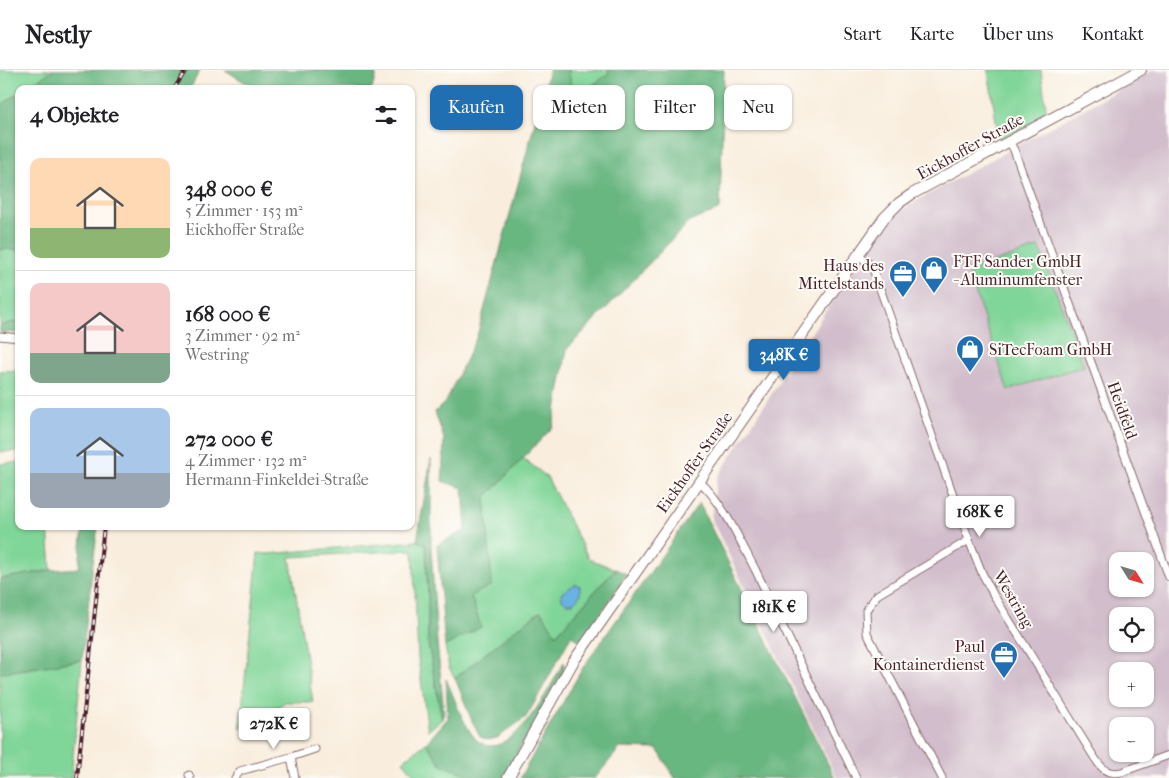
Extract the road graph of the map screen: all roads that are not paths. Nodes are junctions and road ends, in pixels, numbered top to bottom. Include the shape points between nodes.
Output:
1 (1141, 70) edge
2 (1009, 141) junction
3 (858, 255) junction
4 (0, 336) edge
5 (15, 338) edge
6 (699, 481) junction
7 (969, 540) junction
8 (1169, 577) edge
9 (315, 749) dead end
10 (1169, 754) edge
11 (292, 757) junction
12 (235, 778) edge
13 (295, 778) edge
14 (508, 778) edge
15 (856, 778) edge
16 (942, 778) edge

1 - 2 main road, Eickhoffer Straße
2 - 3 main road, Eickhoffer Straße via 899,203
2 - 8 street, Heidfeld
3 - 6 main road, Eickhoffer Straße
3 - 7 street, Westring via 872,266
4 - 5 street
6 - 14 main road, Eickhoffer Straße via 573,662
6 - 15 street via 720,506 746,552
7 - 10 street, Westring via 993,594 1100,765 1116,773
7 - 16 street via 877,595 866,610 867,633
9 - 11 street
11 - 12 street via 240,771
11 - 13 street

